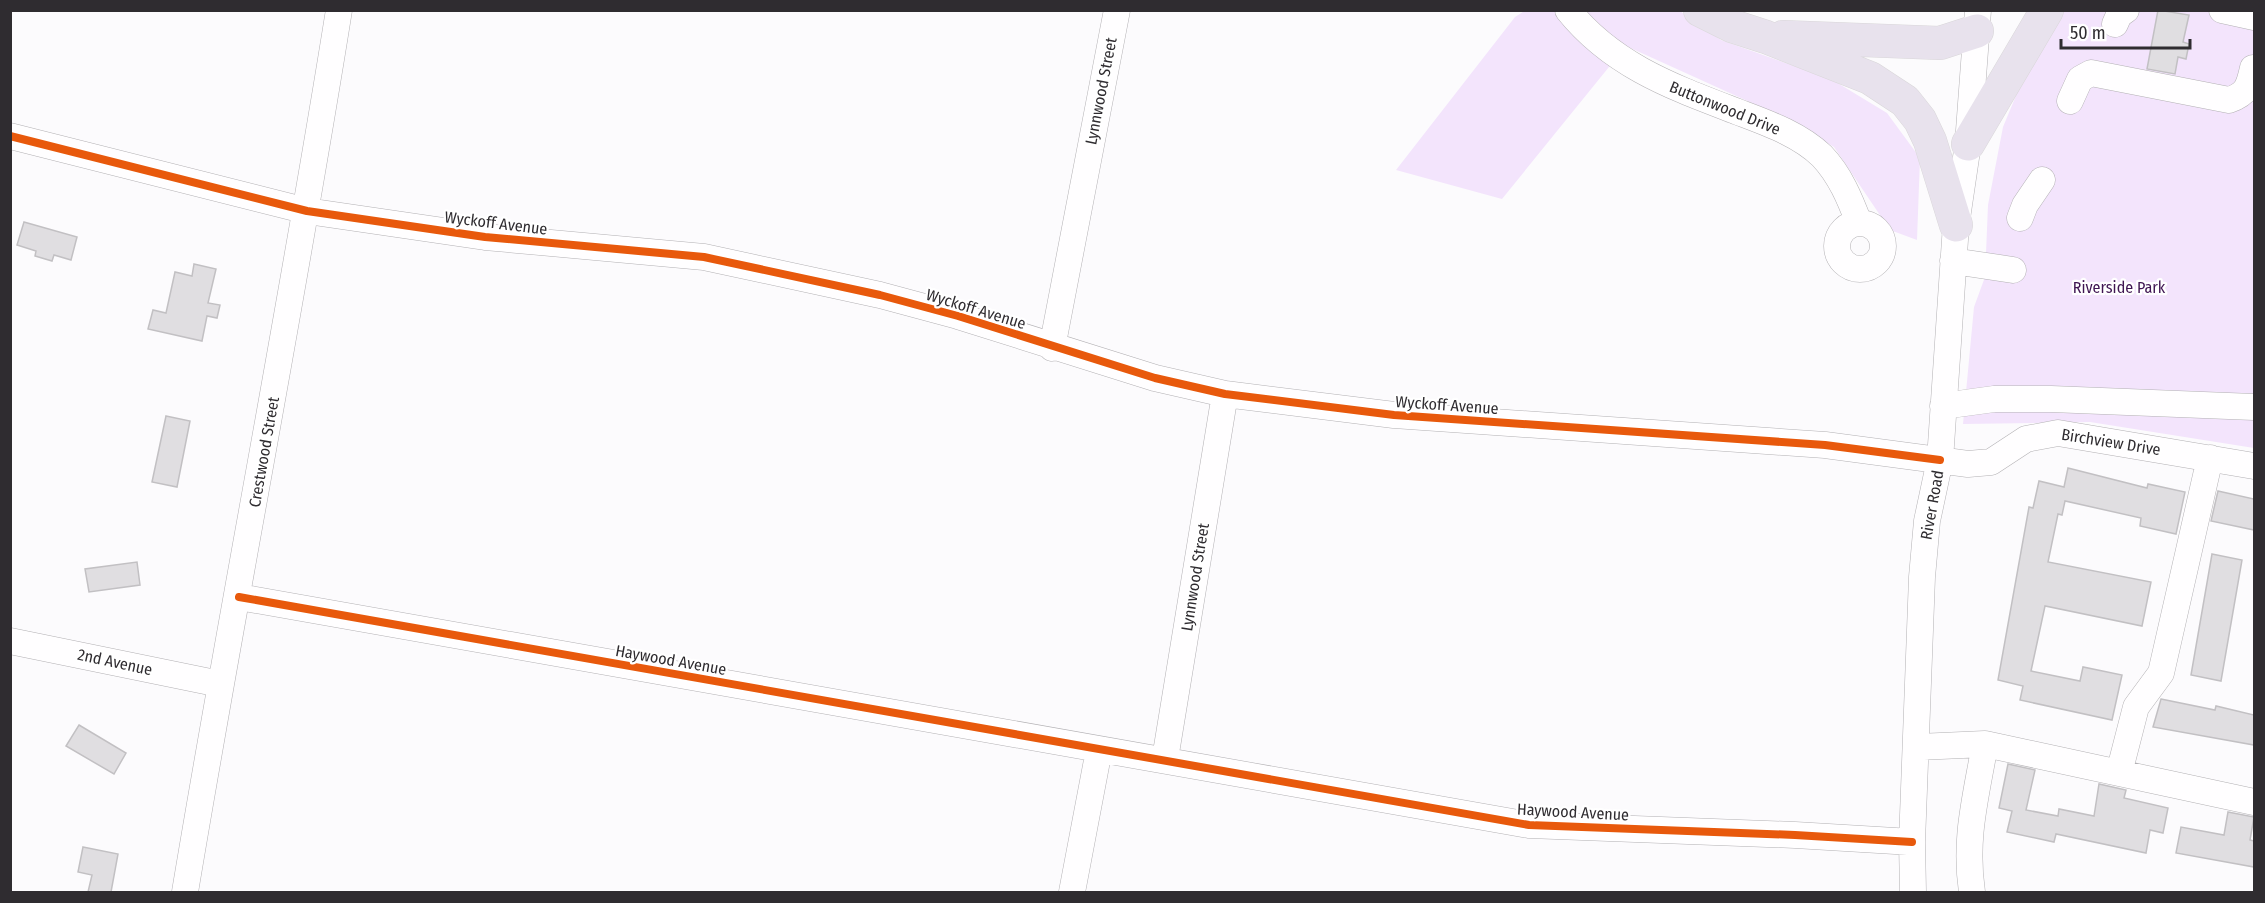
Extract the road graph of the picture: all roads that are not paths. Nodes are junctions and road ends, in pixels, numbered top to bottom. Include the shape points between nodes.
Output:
1 (339, 10) edge
2 (1117, 10) edge
3 (1568, 10) edge
4 (1700, 10) edge
5 (2047, 10) edge
6 (2222, 10) edge
7 (2254, 17) edge
8 (1977, 21) edge
9 (1766, 37) junction
10 (2253, 68) dead end
11 (2070, 101) dead end
12 (10, 136) edge
13 (1968, 144) junction
14 (2042, 180) dead end
15 (307, 210) junction
16 (2020, 218) dead end
17 (1859, 223) dead end
18 (1956, 225) junction
19 (1953, 261) junction
20 (2013, 270) dead end
21 (1052, 348) junction
22 (1225, 394) junction
23 (1943, 406) junction
24 (2254, 407) edge
25 (2210, 458) junction
26 (1940, 460) junction
27 (2254, 466) edge
28 (238, 597) junction
29 (10, 641) edge
30 (220, 684) junction
31 (1985, 744) junction
32 (1918, 747) junction
33 (1099, 750) junction
34 (1165, 759) junction
35 (2119, 773) junction
36 (2254, 802) edge
37 (1912, 842) junction
38 (185, 892) edge
39 (1072, 892) edge
40 (1913, 892) edge
41 (1972, 892) edge

1 - 15 street, Crestwood Street
2 - 21 street, Lynnwood Street
3 - 17 street, Buttonwood Drive via 1607,51 1637,71 1770,124 1821,155 1849,196
4 - 9 highway
5 - 13 highway
6 - 7 street
8 - 9 highway via 1951,41 1933,44
8 - 13 street, River Road
9 - 18 highway via 1870,78 1905,101 1930,141
10 - 11 street via 2245,93 2229,100 2084,75
12 - 15 street, Wyckoff Avenue
13 - 18 street, River Road
14 - 16 street
15 - 21 street, Wyckoff Avenue via 485,237 704,257 891,298
15 - 28 street, Crestwood Street
18 - 19 street, River Road
19 - 20 street
19 - 23 street, River Road
21 - 22 street, Wyckoff Avenue
22 - 26 street, Wyckoff Avenue via 1394,415 1825,445
22 - 34 street, Lynnwood Street
23 - 24 street via 1995,391
23 - 26 street, River Road
25 - 26 street, Birchview Drive via 2058,433 2026,439 1991,462
25 - 27 street, Birchview Drive
25 - 35 street via 2161,673 2136,707
26 - 32 street, River Road via 1927,521 1922,577
28 - 30 street, Crestwood Street
28 - 33 street, Haywood Avenue
29 - 30 street, 2nd Avenue
30 - 38 street, Crestwood Street
31 - 32 street
31 - 35 street
31 - 41 street via 1968,838
32 - 37 street, River Road
33 - 34 street, Haywood Avenue
33 - 39 street
34 - 37 street, Haywood Avenue via 1529,825
35 - 36 street
37 - 40 street, River Road

